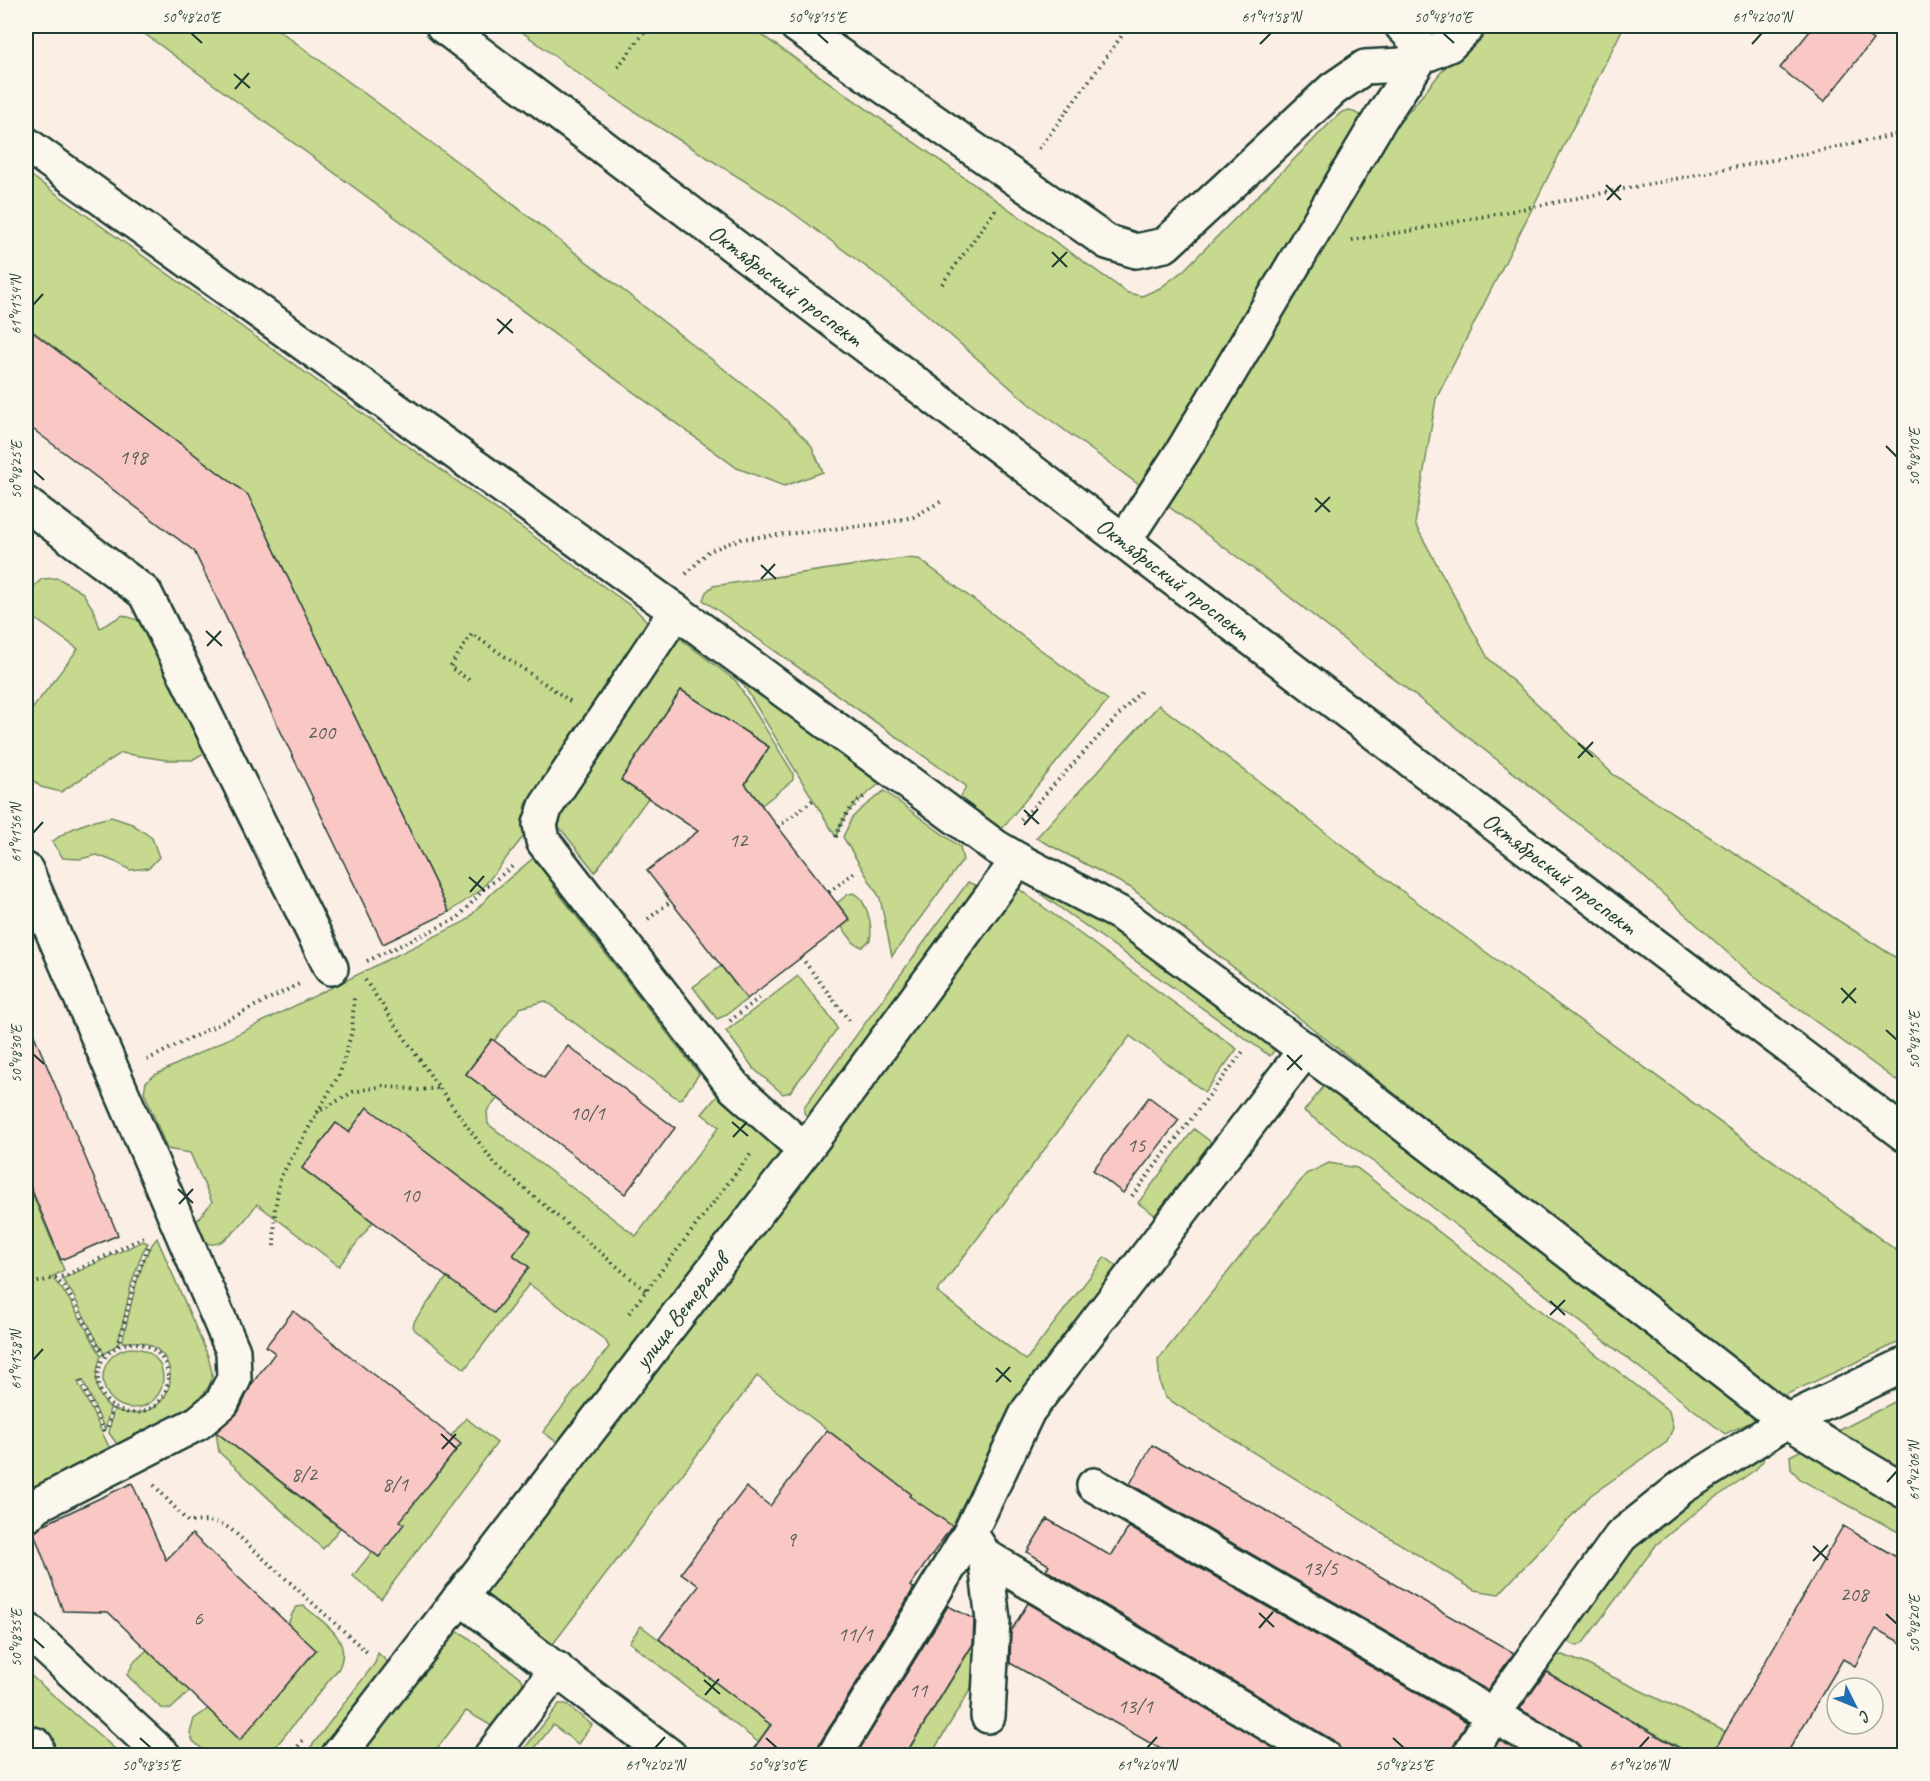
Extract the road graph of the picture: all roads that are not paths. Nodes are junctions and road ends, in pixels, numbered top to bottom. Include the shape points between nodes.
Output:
1 (443, 26) edge
2 (797, 26) edge
3 (1402, 26) edge
4 (1468, 26) edge
5 (1421, 57) junction
6 (26, 144) edge
7 (26, 504) edge
8 (1124, 541) junction
9 (676, 611) junction
10 (1018, 861) junction
11 (26, 870) edge
12 (343, 978) road end
13 (1306, 1049) junction
14 (1905, 1134) edge
15 (805, 1150) junction
16 (1905, 1365) edge
17 (1787, 1421) junction
18 (1094, 1485) dead end
19 (1905, 1491) edge
20 (26, 1516) edge
21 (977, 1545) junction
22 (460, 1597) junction
23 (26, 1629) edge
24 (557, 1669) junction
25 (1493, 1714) junction
26 (988, 1716) dead end
27 (26, 1742) edge
28 (33, 1755) edge
29 (164, 1755) edge
30 (338, 1755) edge
31 (491, 1755) edge
32 (670, 1755) edge
33 (834, 1755) edge
34 (1323, 1755) edge
35 (1469, 1755) edge
36 (1564, 1755) edge

1 - 8 street, Октябрьский проспект
2 - 5 street via 1107,242 1136,251 1165,245 1333,89 1365,67 1402,65
3 - 5 street via 1416,39
4 - 5 street via 1449,45
5 - 8 street via 1380,118 1184,449
6 - 9 street
7 - 12 street via 145,593
8 - 14 street, Октябрьский проспект
9 - 10 street
9 - 15 street via 546,806 540,824 543,841 734,1087
10 - 13 street via 1121,914
10 - 15 street, улица Ветеранов
11 - 20 street via 232,1351 234,1379 222,1403 198,1423 37,1505
13 - 17 street
13 - 21 street via 1028,1411
15 - 22 street, улица Ветеранов
16 - 17 street
17 - 19 street
17 - 25 street via 1682,1487 1621,1536
18 - 25 street
21 - 26 street via 993,1620
21 - 33 street
21 - 34 street
22 - 24 street
22 - 30 street, улица Ветеранов
23 - 29 street
24 - 31 street
24 - 32 street
25 - 35 street
25 - 36 street
27 - 28 street via 36,1745

